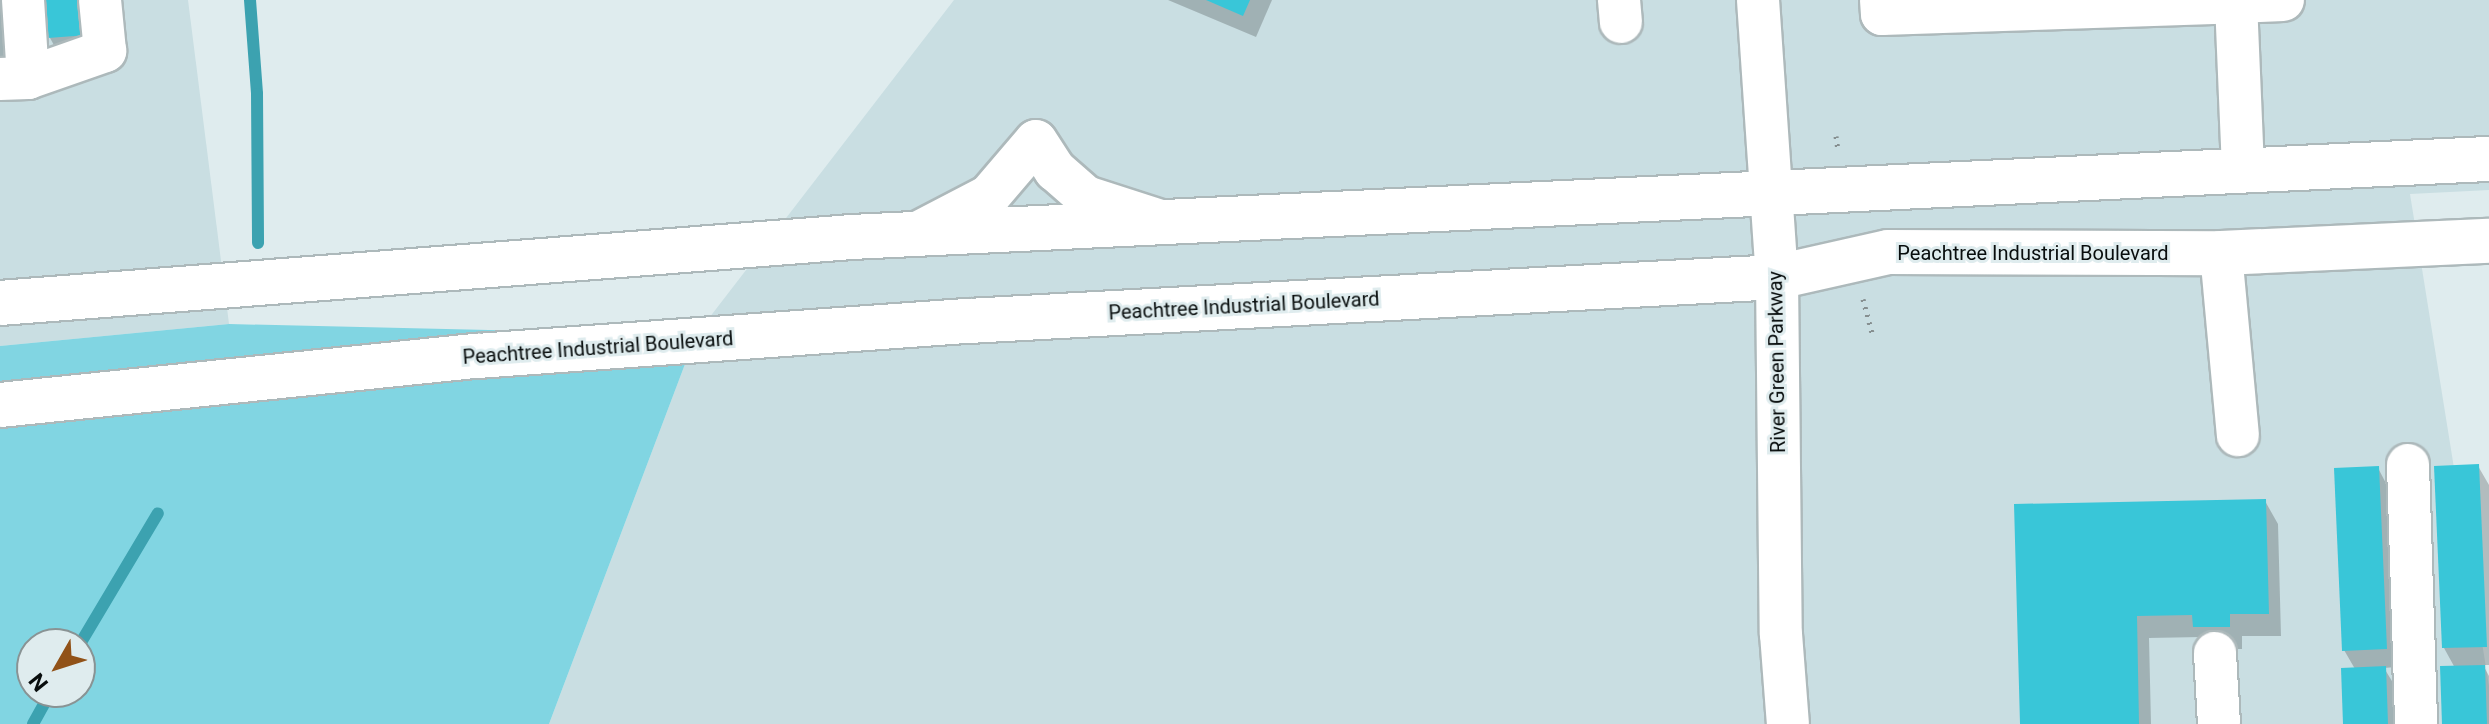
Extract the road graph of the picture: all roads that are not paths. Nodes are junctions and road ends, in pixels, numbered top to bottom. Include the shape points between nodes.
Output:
1 (23, 0) edge
2 (100, 0) edge
3 (1758, 0) edge
4 (1881, 0) edge
5 (2283, 0) edge
6 (2236, 2) junction
7 (14, 78) edge
8 (2489, 159) edge
9 (2243, 171) junction
10 (1773, 193) junction
11 (1165, 222) junction
12 (914, 235) junction
13 (2489, 241) edge
14 (2221, 253) junction
15 (1777, 277) junction
16 (0, 303) edge
17 (0, 405) edge
18 (2238, 435) dead end
19 (2408, 465) dead end
20 (2215, 653) dead end
21 (1788, 724) edge
22 (2219, 724) edge
23 (2416, 724) edge

1 - 7 street
2 - 7 street via 105,51
3 - 10 street, River Green Parkway
4 - 6 street via 1882,14
5 - 6 street
6 - 9 street
8 - 9 highway
9 - 10 highway
10 - 11 highway
10 - 15 street, River Green Parkway
11 - 12 highway
11 - 12 street via 1086,197 1055,170 1036,141 989,196
12 - 16 highway
13 - 14 highway, Peachtree Industrial Boulevard
14 - 15 highway, Peachtree Industrial Boulevard via 1888,252
14 - 18 street
15 - 17 highway, Peachtree Industrial Boulevard via 936,323 477,356
15 - 21 street, River Green Parkway via 1781,634
19 - 23 street
20 - 22 street

